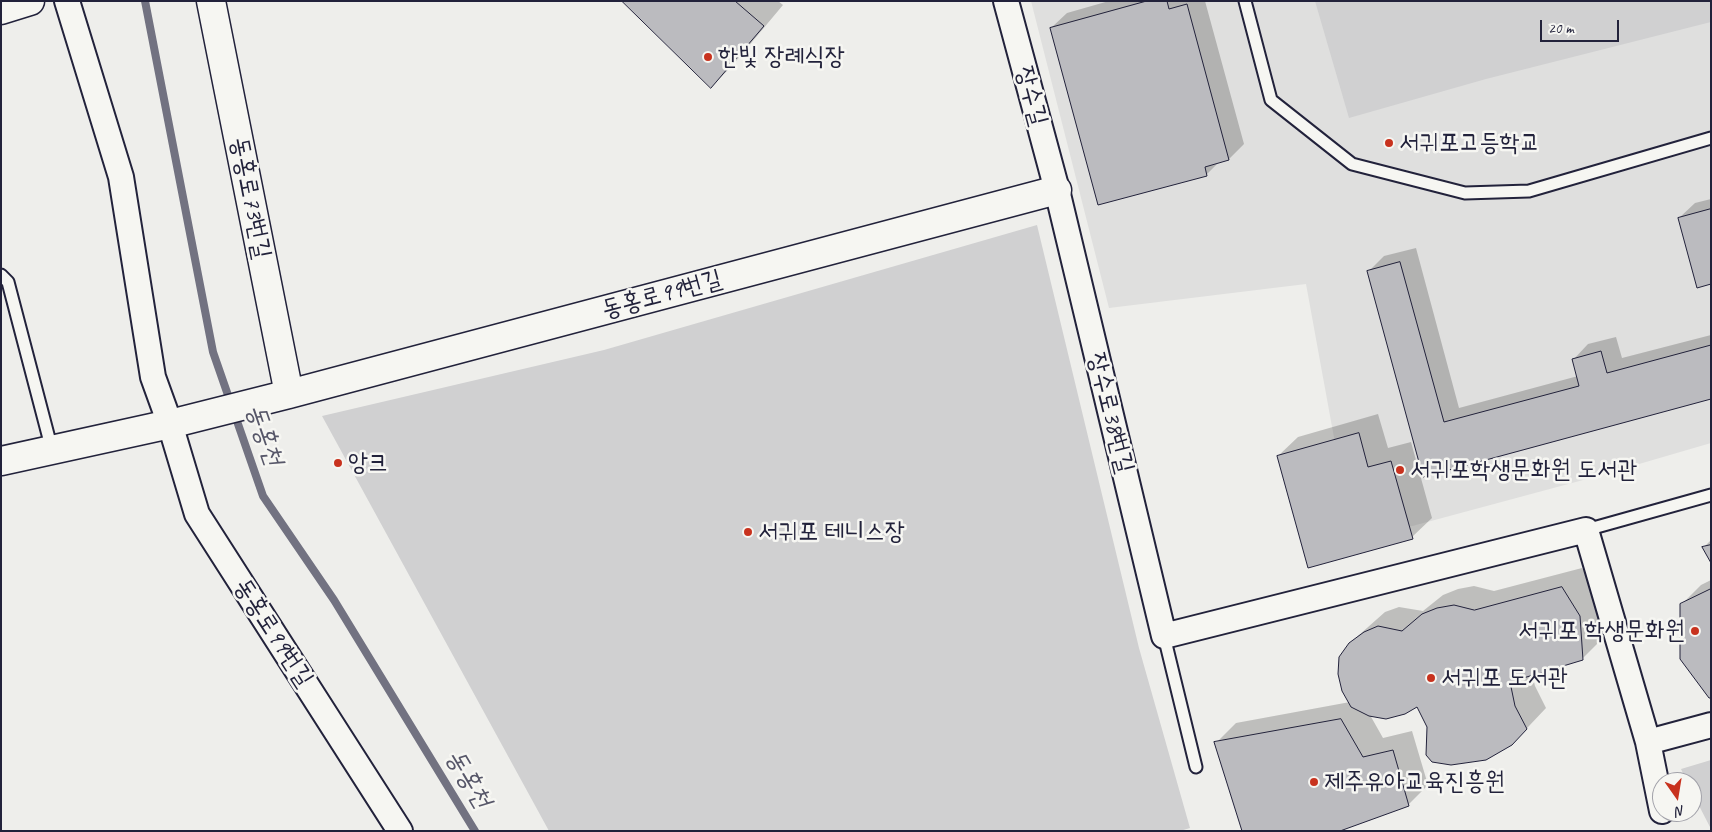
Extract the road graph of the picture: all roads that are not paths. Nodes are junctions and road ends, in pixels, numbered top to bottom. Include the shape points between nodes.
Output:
1 (30, 1) edge
2 (67, 1) edge
3 (211, 1) edge
4 (1006, 1) edge
5 (1245, 1) edge
6 (1, 10) edge
7 (1711, 138) edge
8 (1057, 190) junction
9 (1, 276) edge
10 (278, 396) junction
11 (182, 421) junction
12 (52, 450) junction
13 (1, 462) edge
14 (1711, 495) edge
15 (1586, 530) junction
16 (1164, 636) junction
17 (1711, 725) edge
18 (1648, 742) junction
19 (1196, 767) dead end
20 (1654, 772) edge
21 (400, 831) edge

1 - 6 street
2 - 11 street, 동홍로99번길 via 121,178 153,378
3 - 10 street, 동홍로73번길
4 - 8 street, 장수길
5 - 7 lane via 1271,100 1352,164 1466,193 1529,190
8 - 10 street, 동홍로99번길
8 - 16 street, 장수로38번길
9 - 12 lane via 8,282
10 - 11 street, 동홍로99번길
11 - 12 street
11 - 21 street, 동홍로99번길 via 197,514
12 - 13 street
14 - 15 lane
15 - 16 street
15 - 18 street
16 - 19 lane
17 - 18 street
18 - 20 street

